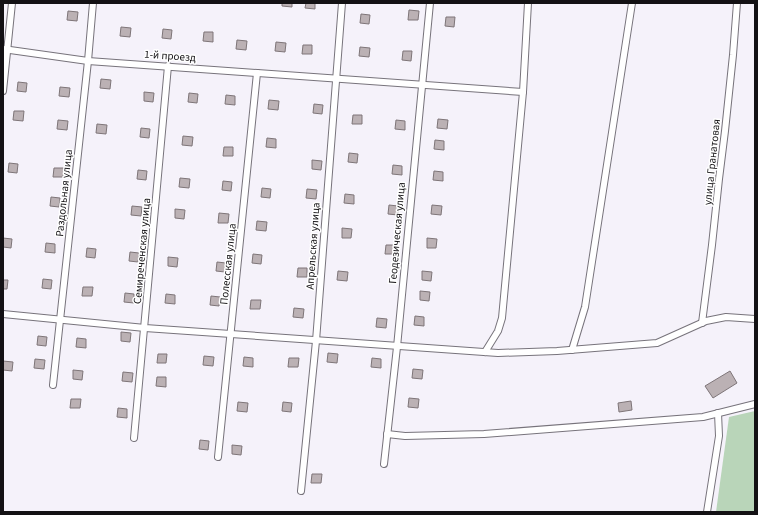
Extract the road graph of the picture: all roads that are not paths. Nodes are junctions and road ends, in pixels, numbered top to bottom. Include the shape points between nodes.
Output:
1 (12, 3) edge
2 (93, 3) edge
3 (342, 3) edge
4 (430, 3) edge
5 (528, 3) edge
6 (632, 3) edge
7 (737, 3) edge
8 (5, 49) edge
9 (88, 60) junction
10 (168, 66) junction
11 (257, 73) junction
12 (336, 78) junction
13 (422, 84) junction
14 (3, 92) edge
15 (523, 92) junction
16 (3, 314) edge
17 (60, 319) junction
18 (755, 319) edge
19 (702, 323) junction
20 (145, 328) junction
21 (230, 335) junction
22 (316, 341) junction
23 (397, 347) junction
24 (572, 350) junction
25 (485, 352) junction
26 (53, 385) dead end
27 (755, 404) edge
28 (718, 413) junction
29 (387, 434) junction
30 (134, 438) dead end
31 (218, 457) dead end
32 (384, 464) dead end
33 (301, 491) dead end
34 (707, 512) edge

1 - 8 street
2 - 9 street, Раздольная улица
3 - 12 street, Апрельская улица
4 - 13 street, Геодезическая улица
5 - 15 street
6 - 24 street via 585,307
7 - 19 street, улица Гранатовая via 727,118
8 - 9 street, 1-й проезд
8 - 14 street
9 - 10 street, 1-й проезд
9 - 17 street, Раздольная улица
10 - 11 street, 1-й проезд
10 - 20 street, Семиреченская улица
11 - 12 street, 1-й проезд
11 - 21 street, Полесская улица
12 - 13 street, 1-й проезд
12 - 22 street, Апрельская улица
13 - 15 street, 1-й проезд
13 - 23 street, Геодезическая улица
15 - 25 street via 502,318 498,331
16 - 17 street
17 - 20 street
17 - 26 street, Раздольная улица
18 - 19 street via 726,317
19 - 24 street via 657,343
20 - 21 street
20 - 30 street, Семиреченская улица
21 - 22 street
21 - 31 street, Полесская улица
22 - 23 street
22 - 33 street, Апрельская улица
23 - 25 street
23 - 29 street, Геодезическая улица
24 - 25 street
27 - 28 street
28 - 29 street via 704,418 484,434
28 - 34 street via 719,436
29 - 32 street, Геодезическая улица

